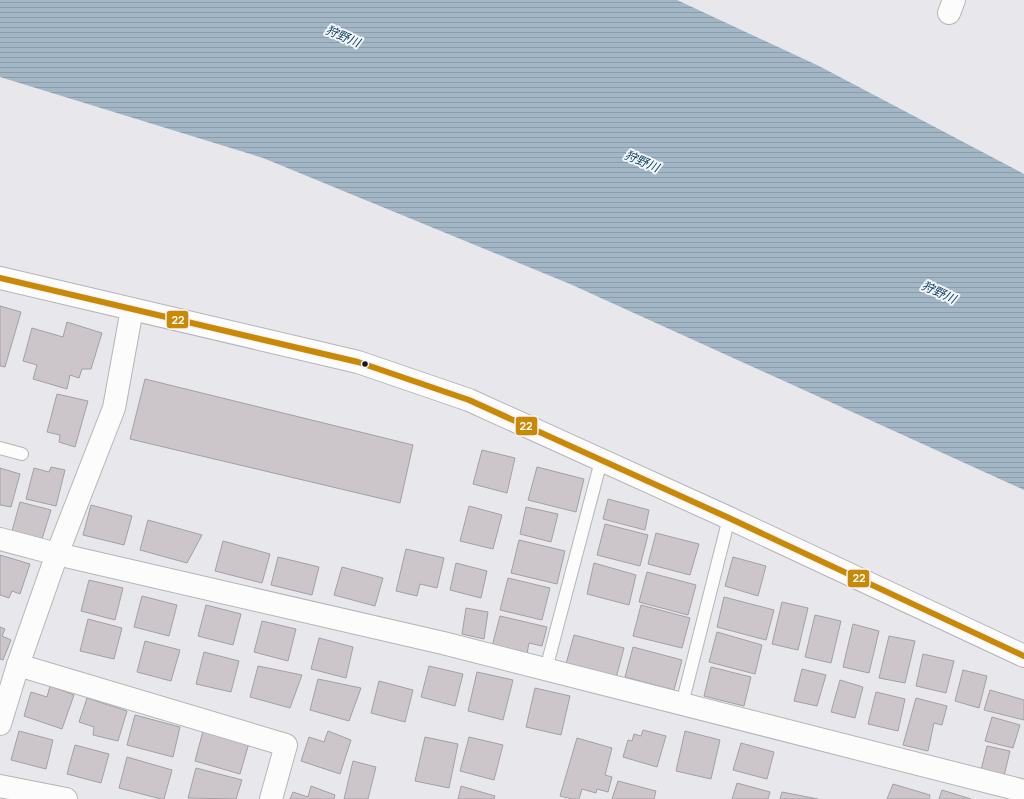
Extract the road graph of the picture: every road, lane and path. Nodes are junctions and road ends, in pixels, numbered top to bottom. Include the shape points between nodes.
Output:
1 (0, 278) edge
2 (132, 309) junction
3 (0, 448) edge
4 (22, 454) dead end
5 (601, 460) junction
6 (729, 518) junction
7 (0, 539) edge
8 (57, 554) junction
9 (1024, 656) edge
10 (18, 664) junction
11 (546, 670) junction
12 (682, 704) junction
13 (0, 724) edge
14 (0, 786) edge
15 (1024, 791) edge
16 (66, 799) edge
17 (271, 799) edge

1 - 2 street
2 - 5 street via 358,362 469,400
2 - 8 street via 114,408
3 - 4 lane
5 - 6 street
5 - 11 lane
6 - 9 street
6 - 12 lane
7 - 8 street
8 - 10 street
8 - 11 street via 443,643
10 - 13 street
10 - 17 street via 286,745
11 - 12 street
12 - 15 street
14 - 16 street

